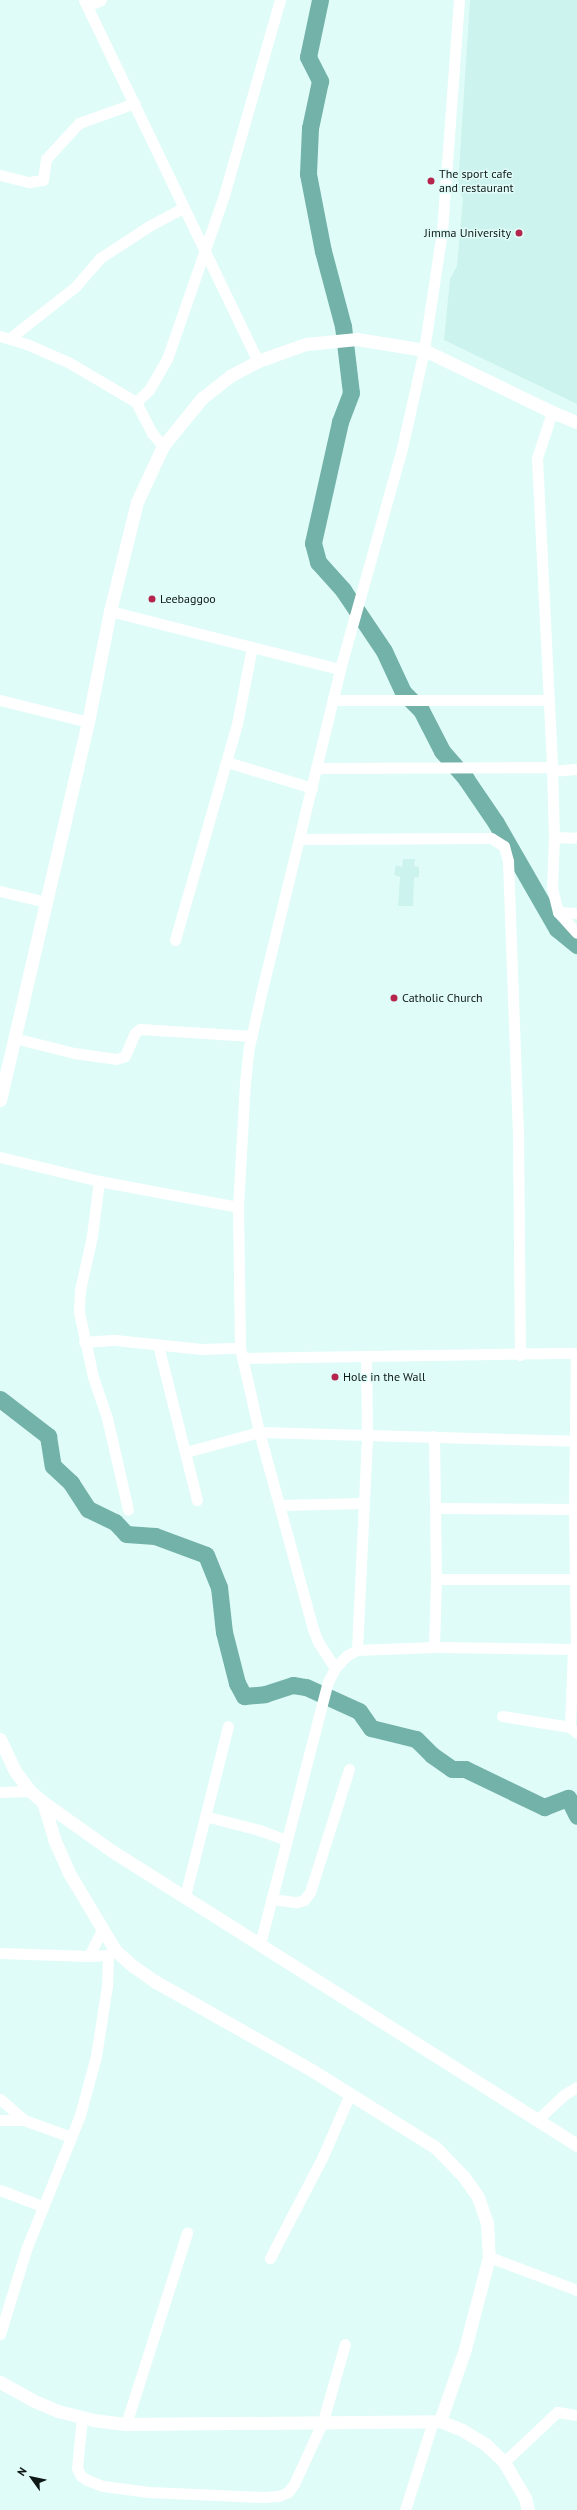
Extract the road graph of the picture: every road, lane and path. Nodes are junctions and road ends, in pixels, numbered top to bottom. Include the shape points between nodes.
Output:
1 (100, 0) edge
2 (280, 0) edge
3 (459, 0) edge
4 (85, 3) edge
5 (135, 103) junction
6 (0, 175) edge
7 (183, 208) junction
8 (204, 253) junction
9 (5, 337) edge
10 (424, 350) junction
11 (258, 361) junction
12 (136, 402) junction
13 (552, 412) junction
14 (577, 422) edge
15 (163, 446) junction
16 (110, 612) junction
17 (252, 647) junction
18 (340, 669) junction
19 (0, 700) edge
20 (333, 700) junction
21 (549, 700) junction
22 (88, 722) junction
23 (227, 762) junction
24 (316, 768) junction
25 (552, 769) junction
26 (577, 769) edge
27 (312, 788) junction
28 (554, 837) junction
29 (577, 838) edge
30 (300, 839) junction
31 (0, 891) edge
32 (46, 902) junction
33 (558, 912) junction
34 (577, 913) edge
35 (577, 933) edge
36 (175, 940) dead end
37 (252, 1036) junction
38 (14, 1038) junction
39 (1, 1092) edge
40 (0, 1156) edge
41 (99, 1181) junction
42 (238, 1207) junction
43 (84, 1342) junction
44 (158, 1345) junction
45 (241, 1353) junction
46 (577, 1353) edge
47 (520, 1355) junction
48 (366, 1356) junction
49 (259, 1432) junction
50 (367, 1434) junction
51 (434, 1436) junction
52 (575, 1441) junction
53 (186, 1452) junction
54 (197, 1500) dead end
55 (362, 1503) junction
56 (280, 1505) junction
57 (435, 1508) junction
58 (574, 1509) junction
59 (128, 1510) dead end
60 (436, 1579) junction
61 (574, 1579) junction
62 (434, 1647) junction
63 (575, 1649) edge
64 (357, 1650) junction
65 (335, 1668) junction
66 (502, 1716) dead end
67 (228, 1726) dead end
68 (573, 1730) edge
69 (0, 1739) edge
70 (349, 1769) dead end
71 (0, 1792) edge
72 (30, 1792) junction
73 (43, 1802) junction
74 (205, 1816) junction
75 (286, 1840) junction
76 (185, 1896) junction
77 (271, 1898) junction
78 (102, 1929) junction
79 (260, 1944) junction
80 (111, 1952) junction
81 (0, 1953) edge
82 (89, 1956) junction
83 (577, 2087) edge
84 (350, 2094) junction
85 (0, 2098) edge
86 (0, 2120) edge
87 (24, 2120) junction
88 (537, 2120) junction
89 (71, 2137) junction
90 (577, 2145) edge
91 (0, 2190) edge
92 (42, 2206) junction
93 (187, 2233) dead end
94 (489, 2257) junction
95 (270, 2258) dead end
96 (577, 2290) edge
97 (0, 2334) edge
98 (345, 2344) dead end
99 (0, 2382) edge
100 (577, 2414) edge
101 (82, 2417) junction
102 (323, 2421) junction
103 (436, 2421) junction
104 (126, 2424) junction
105 (504, 2462) junction
106 (405, 2510) edge
107 (528, 2510) edge

1 - 4 street
2 - 8 street via 224,195
3 - 10 street via 442,231
4 - 5 street
5 - 6 street via 79,123 46,159 43,180 29,182
5 - 7 street
7 - 8 street
7 - 9 street via 149,226 100,258 64,297
8 - 11 street
8 - 12 street via 167,359 149,390
9 - 12 street via 68,362
10 - 11 street via 357,339 310,344
10 - 13 street
10 - 18 street via 402,448
11 - 15 street via 230,376 202,398
12 - 15 street via 152,433
13 - 14 street
13 - 21 street via 537,458 542,601
15 - 16 street via 137,502
16 - 17 street
16 - 22 street
17 - 18 street
17 - 23 street
18 - 20 street
19 - 22 street
20 - 21 street
20 - 24 street
21 - 25 street
22 - 32 street
23 - 27 street
23 - 36 street
24 - 25 street
24 - 27 street
25 - 26 street
25 - 28 street
27 - 30 street
28 - 29 street
28 - 33 street via 552,888
30 - 37 street
30 - 47 street via 491,838 504,846 508,861 518,1130
31 - 32 street
32 - 38 street
33 - 34 street
33 - 35 street
37 - 38 street via 140,1029 135,1033 125,1056 116,1059 74,1053
37 - 42 street via 245,1083
38 - 39 street
40 - 41 street
41 - 42 street
41 - 43 street via 92,1236 80,1290 79,1312
42 - 45 street
43 - 44 street via 115,1340
43 - 59 street via 107,1418
44 - 45 street
44 - 53 street
45 - 48 street
45 - 49 street
46 - 47 street
46 - 52 street
47 - 48 street
48 - 50 street
49 - 50 street
49 - 53 street
49 - 56 street
50 - 51 street
50 - 55 street
51 - 52 street
51 - 57 street
52 - 58 street
53 - 54 street
55 - 56 street
55 - 64 street
56 - 65 street via 313,1630
57 - 58 street
57 - 60 street
58 - 61 street
60 - 61 street
60 - 62 street
61 - 63 street
62 - 63 street
62 - 64 street
63 - 68 street
64 - 65 street via 346,1656
65 - 75 street via 328,1682
66 - 68 street
67 - 74 street
69 - 72 street via 15,1771
70 - 77 street via 310,1892 304,1900 297,1902
71 - 72 street
72 - 73 street
73 - 76 street via 112,1851
73 - 78 street via 54,1839 69,1873
74 - 75 street
74 - 76 street
75 - 77 street
76 - 79 street
77 - 79 street
78 - 80 street
78 - 82 street
79 - 88 street
80 - 82 street
80 - 84 street via 156,1982
80 - 89 street via 96,2056 80,2115
81 - 82 street
83 - 88 street via 565,2094
84 - 94 street via 436,2148 464,2177 478,2197 486,2223
84 - 95 street via 323,2156
85 - 87 street
86 - 87 street
87 - 89 street
88 - 90 street
89 - 92 street
91 - 92 street
92 - 97 street
93 - 104 street
94 - 96 street
94 - 103 street via 464,2352
98 - 102 street
99 - 101 street via 32,2400
100 - 105 street via 557,2412
101 - 102 street via 77,2468 81,2476 87,2480 103,2486 149,2492 263,2497 288,2492 300,2473
101 - 104 street
102 - 103 street
102 - 104 street
103 - 105 street via 462,2430 485,2444
103 - 106 street
105 - 107 street via 525,2498

